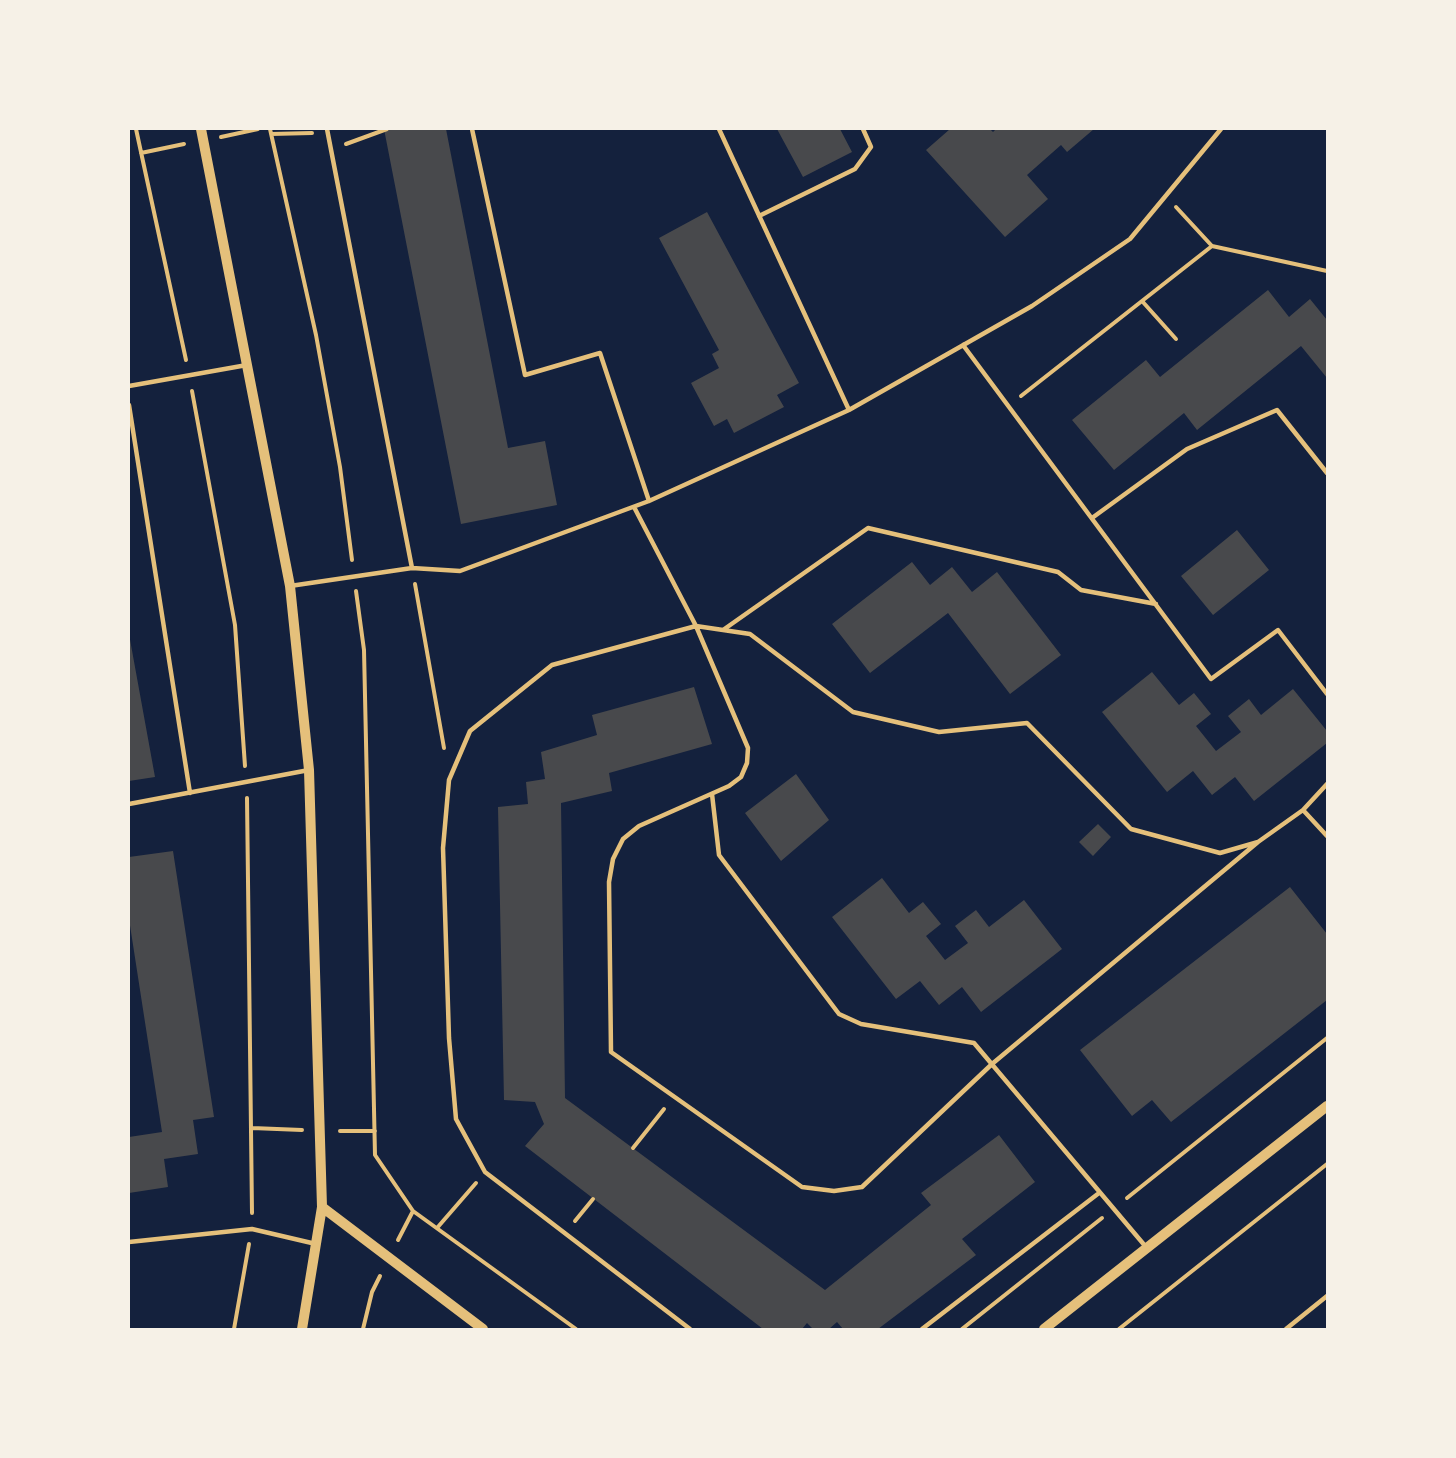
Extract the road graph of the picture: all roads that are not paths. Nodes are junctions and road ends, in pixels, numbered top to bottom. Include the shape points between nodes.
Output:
1 (201, 129) edge
2 (472, 129) edge
3 (719, 129) edge
4 (863, 129) edge
5 (1221, 129) edge
6 (327, 131) edge
7 (759, 216) junction
8 (963, 345) junction
9 (247, 365) junction
10 (129, 386) edge
11 (129, 405) edge
12 (849, 410) junction
13 (1327, 473) edge
14 (649, 501) junction
15 (634, 507) junction
16 (1092, 518) junction
17 (412, 568) junction
18 (290, 586) junction
19 (1156, 604) junction
20 (696, 626) junction
21 (723, 630) junction
22 (1327, 694) edge
23 (309, 770) junction
24 (1327, 784) edge
25 (190, 793) junction
26 (712, 794) junction
27 (129, 804) edge
28 (1303, 810) junction
29 (1327, 836) edge
30 (1258, 842) junction
31 (992, 1064) junction
32 (1327, 1106) edge
33 (1099, 1193) junction
34 (322, 1207) junction
35 (129, 1242) edge
36 (316, 1244) junction
37 (1146, 1248) junction
38 (1327, 1296) edge
39 (302, 1329) edge
40 (483, 1329) edge
41 (690, 1329) edge
42 (922, 1329) edge
43 (1044, 1329) edge
44 (1286, 1329) edge

1 - 9 street
2 - 14 lane via 525,375 600,353
3 - 7 lane
4 - 7 lane via 871,147 855,169
5 - 8 lane via 1130,239 1032,306
6 - 17 lane
7 - 12 lane
8 - 12 lane
8 - 16 lane
9 - 10 lane
9 - 18 street
11 - 25 lane
12 - 14 lane
13 - 16 lane via 1277,410 1187,449
14 - 15 lane
15 - 17 lane via 460,571
15 - 20 lane
16 - 19 lane
17 - 18 lane
18 - 23 street
19 - 21 lane via 1081,590 1058,572 868,528
19 - 22 lane via 1211,679 1278,630
20 - 21 lane
20 - 26 lane via 748,748 741,777
20 - 41 lane via 552,665 470,731 449,780 443,848 449,1038 456,1119 486,1172
21 - 30 lane via 750,634 853,712 939,732 1027,723 1131,829 1220,853
23 - 25 lane
23 - 34 street
24 - 28 lane
25 - 27 lane
26 - 31 lane via 719,855 839,1014 861,1024 974,1043
26 - 31 lane via 639,826 623,839 613,859 609,882 611,1052 802,1187 834,1191 862,1187
28 - 29 lane
28 - 30 lane
30 - 31 lane
31 - 33 lane
32 - 37 street
33 - 37 lane
33 - 42 lane
34 - 36 street
34 - 40 street
35 - 36 lane via 252,1229
36 - 39 street
37 - 43 street
38 - 44 lane

